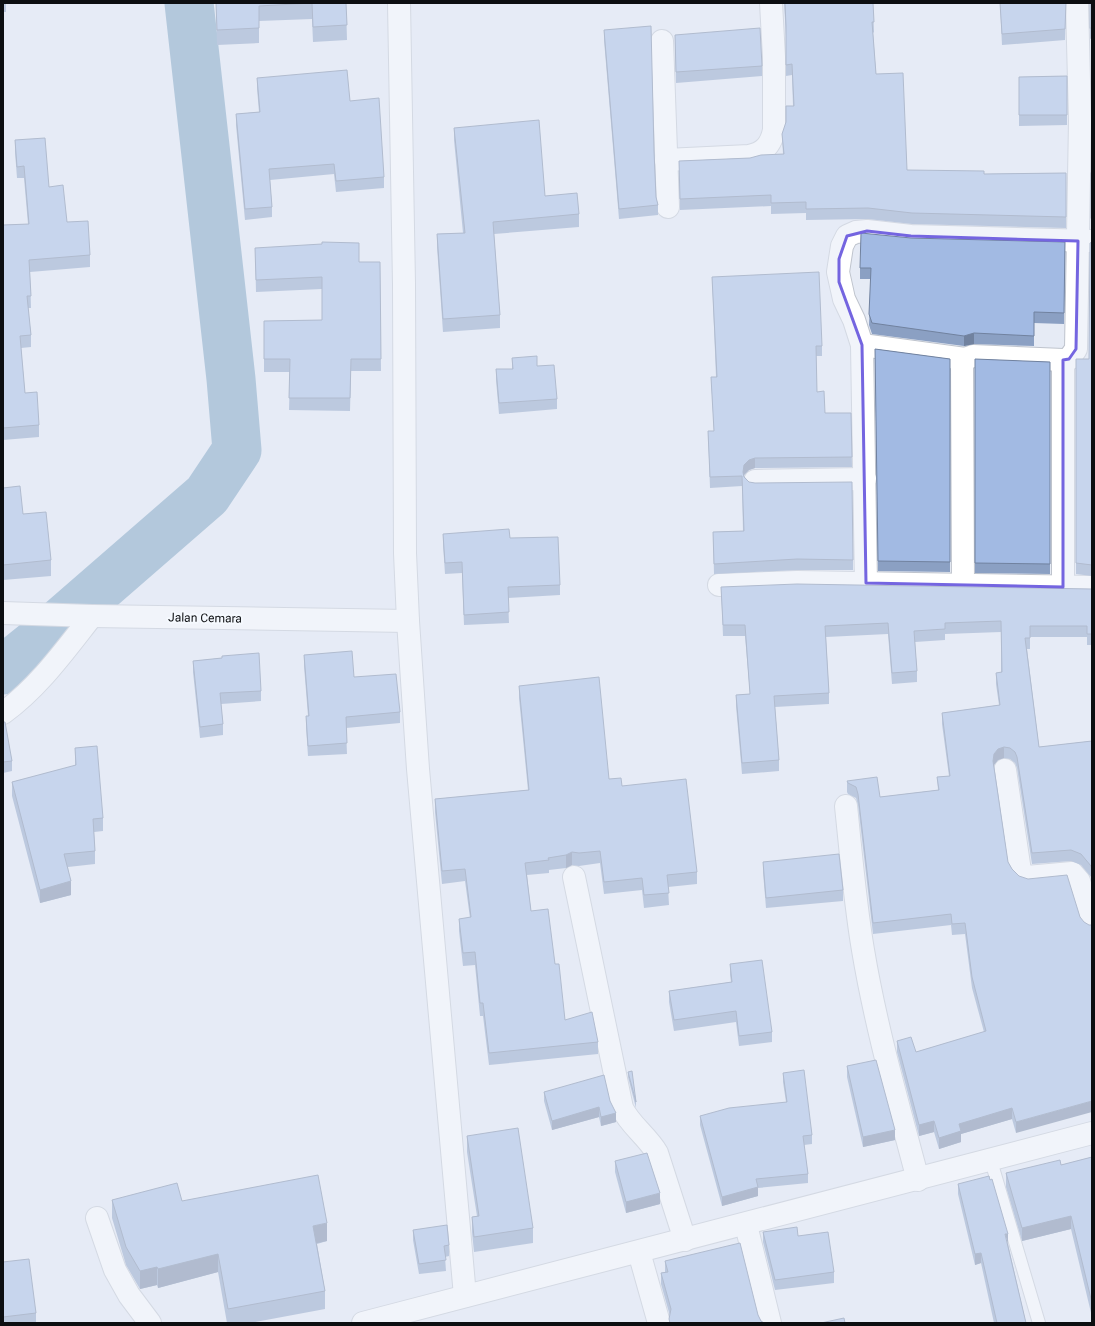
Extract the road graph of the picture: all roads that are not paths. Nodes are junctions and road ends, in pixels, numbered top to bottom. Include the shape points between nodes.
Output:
1 (399, 3) edge
2 (771, 3) edge
3 (1077, 3) edge
4 (662, 41) dead end
5 (1086, 120) edge
6 (666, 160) junction
7 (668, 207) dead end
8 (1085, 241) edge
9 (862, 345) junction
10 (1076, 357) edge
11 (965, 359) junction
12 (864, 479) junction
13 (755, 481) edge
14 (866, 583) junction
15 (719, 585) dead end
16 (963, 585) junction
17 (1063, 587) junction
18 (1092, 587) edge
19 (4, 614) edge
20 (86, 616) junction
21 (408, 621) junction
22 (3, 713) edge
23 (1005, 770) dead end
24 (846, 806) dead end
25 (574, 878) dead end
26 (1092, 924) edge
27 (1092, 1134) edge
28 (991, 1161) junction
29 (918, 1180) junction
30 (97, 1218) dead end
31 (746, 1225) junction
32 (685, 1240) junction
33 (640, 1252) junction
34 (465, 1296) junction
35 (150, 1323) edge
36 (363, 1323) edge
37 (659, 1323) edge
38 (770, 1323) edge
39 (1039, 1323) edge

1 - 21 street via 405,554
2 - 6 street via 774,130 769,146 758,154 749,156
3 - 5 street
4 - 6 street
5 - 8 street
6 - 7 street
8 - 9 street via 910,236 867,231 847,236 842,246 838,272 844,299
8 - 10 street
9 - 11 street
9 - 12 street
10 - 11 street via 973,356
10 - 17 street
11 - 16 street via 962,364 961,422
12 - 13 street
12 - 14 street
14 - 15 street
14 - 16 street
16 - 17 street
17 - 18 street
19 - 20 street, Jalan Cemara
20 - 21 street, Jalan Cemara
20 - 22 street via 46,673 19,702
21 - 34 street via 418,769
23 - 26 street via 1020,871 1027,876 1066,872 1076,875
24 - 29 street via 863,950 878,1023
25 - 32 street via 622,1108 626,1117 651,1142 657,1152
27 - 28 street
28 - 29 street
28 - 39 lane
29 - 31 street
30 - 35 street via 115,1270 129,1295
31 - 32 street
31 - 38 street
32 - 33 street
33 - 34 street
33 - 37 street
34 - 36 street

